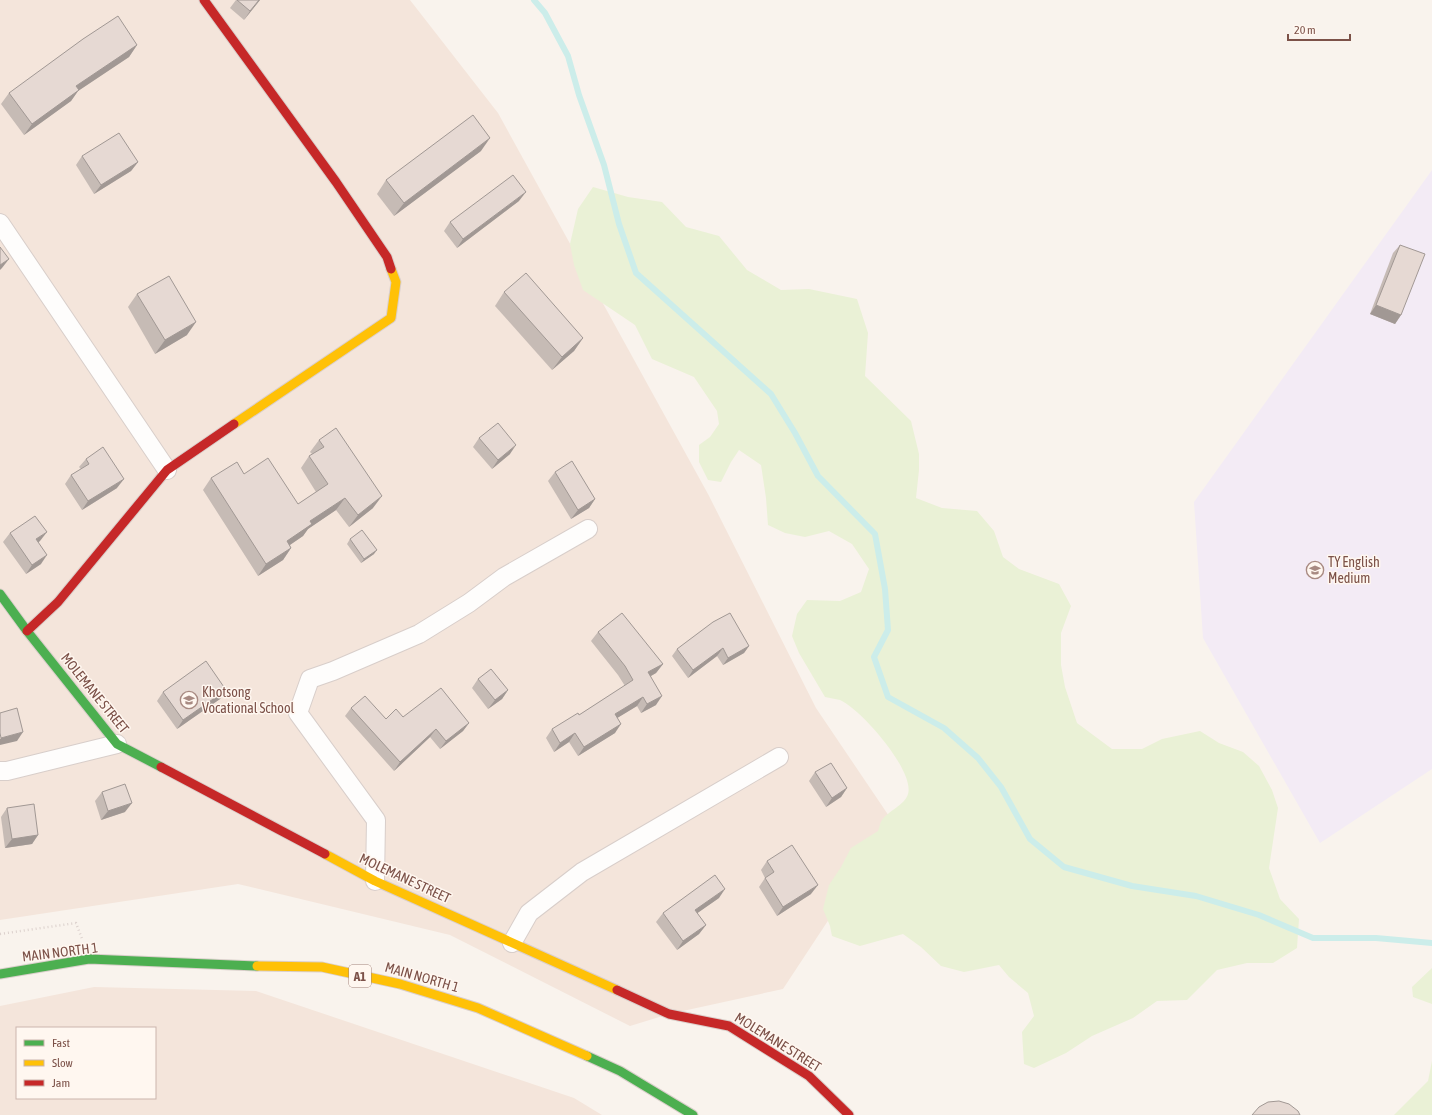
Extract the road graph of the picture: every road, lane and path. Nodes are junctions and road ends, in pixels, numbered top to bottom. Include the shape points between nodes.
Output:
1 (204, 0) edge
2 (0, 223) edge
3 (167, 470) junction
4 (588, 529) dead end
5 (0, 594) edge
6 (27, 631) junction
7 (117, 744) junction
8 (779, 757) dead end
9 (0, 771) edge
10 (375, 881) junction
11 (0, 934) edge
12 (512, 943) junction
13 (89, 959) junction
14 (0, 974) edge
15 (693, 1115) edge
16 (850, 1115) edge

1 - 3 street via 336,182 387,257 396,282 391,318
2 - 3 street
3 - 6 street via 58,602
4 - 10 street via 504,577 469,603 419,634 310,679 298,713 376,820
5 - 6 street, MOLEMANE STREET
6 - 7 street, MOLEMANE STREET
7 - 9 street
7 - 10 street, MOLEMANE STREET
8 - 12 street via 582,872 529,913
10 - 12 street, MOLEMANE STREET
11 - 13 path via 76,923
12 - 16 street, MOLEMANE STREET via 669,1014 729,1026 810,1076
13 - 14 street, MAIN NORTH 1 / A1
13 - 15 street, MAIN NORTH 1 / A1 via 233,966 322,967 400,984 478,1008 567,1047 620,1071

